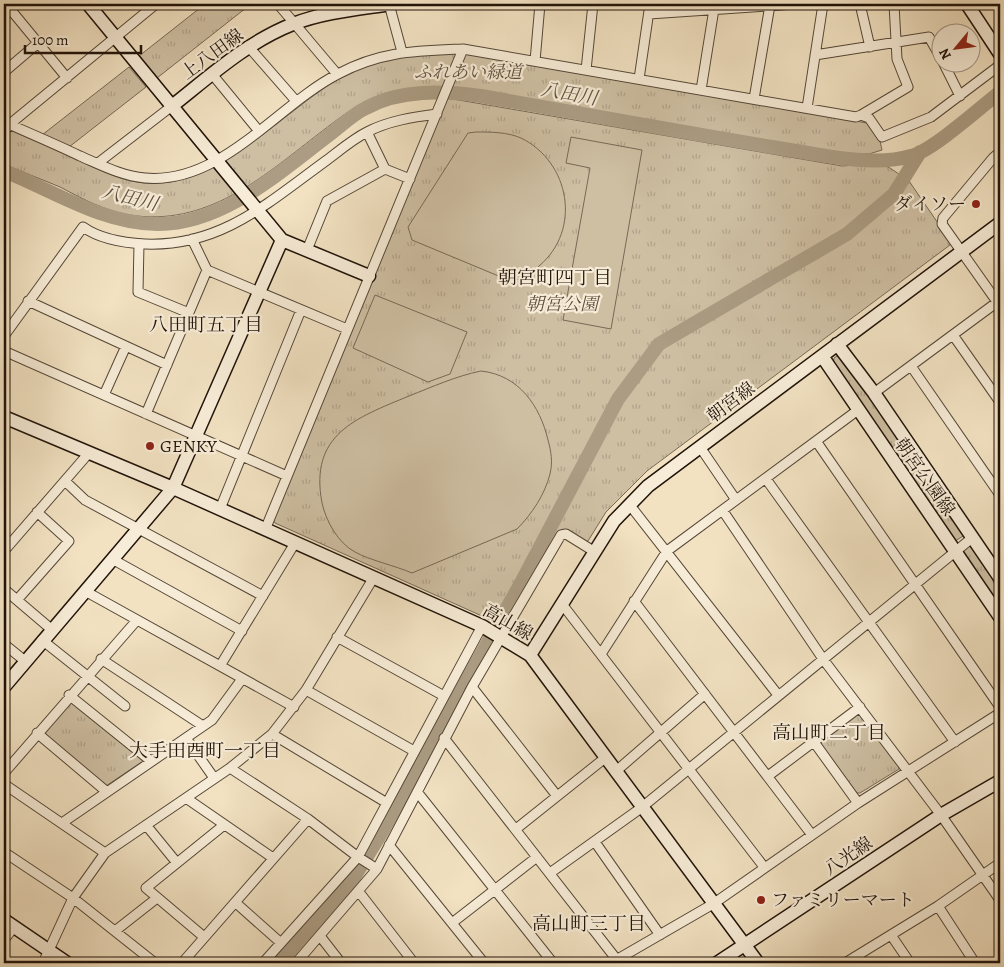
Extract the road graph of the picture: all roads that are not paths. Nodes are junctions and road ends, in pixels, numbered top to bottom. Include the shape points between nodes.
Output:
1 (6, 4) edge
2 (88, 4) edge
3 (154, 4) edge
4 (278, 4) edge
5 (390, 4) edge
6 (540, 4) edge
7 (593, 4) edge
8 (650, 4) edge
9 (790, 4) edge
10 (795, 4) edge
11 (823, 4) edge
12 (860, 4) edge
13 (894, 4) edge
14 (966, 4) edge
15 (770, 5) junction
16 (714, 9) junction
17 (649, 14) junction
18 (294, 24) junction
19 (116, 37) junction
20 (38, 43) junction
21 (896, 43) junction
22 (932, 43) edge
23 (248, 46) junction
24 (870, 47) junction
25 (463, 49) junction
26 (402, 52) junction
27 (1000, 54) edge
28 (815, 55) junction
29 (534, 61) junction
30 (1000, 65) edge
31 (586, 70) junction
32 (4, 72) edge
33 (948, 72) edge
34 (212, 74) junction
35 (337, 74) junction
36 (67, 78) junction
37 (639, 79) junction
38 (702, 90) junction
39 (960, 96) junction
40 (754, 100) junction
41 (296, 101) junction
42 (172, 106) junction
43 (807, 108) junction
44 (439, 110) junction
45 (861, 115) junction
46 (6, 126) edge
47 (258, 130) junction
48 (367, 132) junction
49 (1000, 152) edge
50 (216, 161) junction
51 (98, 164) junction
52 (385, 169) junction
53 (410, 179) junction
54 (257, 211) junction
55 (1000, 223) edge
56 (192, 239) junction
57 (282, 240) junction
58 (139, 244) junction
59 (307, 250) junction
60 (962, 252) junction
61 (207, 270) junction
62 (369, 276) junction
63 (258, 293) junction
64 (28, 301) junction
65 (999, 303) edge
66 (301, 310) junction
67 (189, 313) junction
68 (347, 329) junction
69 (953, 335) junction
70 (4, 336) edge
71 (836, 344) junction
72 (126, 346) junction
73 (4, 351) edge
74 (822, 356) junction
75 (167, 365) junction
76 (911, 366) junction
77 (874, 394) junction
78 (104, 395) junction
79 (1000, 402) edge
80 (858, 410) junction
81 (146, 414) junction
82 (4, 417) edge
83 (196, 436) junction
84 (816, 441) junction
85 (700, 447) junction
86 (88, 454) junction
87 (242, 455) junction
88 (287, 476) junction
89 (766, 479) junction
90 (65, 481) junction
91 (997, 484) edge
92 (173, 488) junction
93 (1000, 495) edge
94 (736, 500) junction
95 (629, 504) junction
96 (220, 509) junction
97 (723, 511) junction
98 (38, 512) junction
99 (139, 528) junction
100 (265, 530) junction
101 (972, 538) junction
102 (295, 543) junction
103 (4, 551) edge
104 (666, 551) junction
105 (955, 551) junction
106 (595, 552) junction
107 (112, 559) junction
108 (374, 577) junction
109 (1000, 578) edge
110 (914, 584) junction
111 (4, 589) edge
112 (85, 591) junction
113 (263, 596) junction
114 (17, 600) junction
115 (634, 601) junction
116 (562, 604) junction
117 (1000, 617) edge
118 (137, 620) junction
119 (868, 621) junction
120 (51, 629) junction
121 (242, 631) junction
122 (494, 631) junction
123 (337, 637) junction
124 (42, 640) junction
125 (4, 644) edge
126 (601, 654) junction
127 (530, 655) junction
128 (101, 658) junction
129 (823, 659) junction
130 (25, 661) junction
131 (220, 666) junction
132 (87, 675) junction
133 (242, 679) junction
134 (4, 687) edge
135 (472, 687) junction
136 (306, 690) junction
137 (705, 694) junction
138 (69, 695) junction
139 (778, 695) junction
140 (444, 696) junction
141 (126, 706) dead end
142 (294, 707) junction
143 (860, 707) junction
144 (1000, 707) edge
145 (1000, 713) edge
146 (203, 726) junction
147 (662, 732) junction
148 (733, 732) junction
149 (37, 733) junction
150 (272, 734) junction
151 (186, 738) junction
152 (444, 738) junction
153 (814, 742) junction
154 (954, 742) junction
155 (414, 751) junction
156 (605, 758) junction
157 (151, 761) junction
158 (230, 768) junction
159 (688, 769) junction
160 (907, 771) junction
161 (4, 772) edge
162 (615, 772) junction
163 (768, 776) junction
164 (214, 778) junction
165 (1000, 781) edge
166 (4, 784) edge
167 (107, 792) junction
168 (418, 793) junction
169 (557, 796) junction
170 (186, 798) junction
171 (387, 803) junction
172 (858, 803) junction
173 (641, 808) junction
174 (941, 816) junction
175 (308, 819) junction
176 (62, 823) junction
177 (146, 825) junction
178 (224, 825) junction
179 (516, 829) junction
180 (812, 834) junction
181 (595, 842) junction
182 (389, 845) junction
183 (4, 852) edge
184 (105, 853) junction
185 (358, 857) junction
186 (537, 857) junction
187 (273, 858) junction
188 (177, 863) junction
189 (1000, 863) edge
190 (764, 867) junction
191 (377, 868) junction
192 (550, 873) junction
193 (984, 874) junction
194 (495, 890) junction
195 (359, 892) junction
196 (73, 898) junction
197 (157, 898) junction
198 (1000, 900) edge
199 (236, 903) junction
200 (713, 904) junction
201 (938, 906) junction
202 (9, 923) edge
203 (452, 923) junction
204 (115, 931) junction
205 (660, 935) junction
206 (892, 935) junction
207 (320, 936) junction
208 (204, 937) junction
209 (4, 940) edge
210 (281, 943) junction
211 (745, 946) junction
212 (48, 949) junction
213 (479, 961) edge
214 (614, 962) edge
215 (43, 963) edge
216 (67, 963) edge
217 (155, 963) edge
218 (182, 963) edge
219 (263, 963) edge
220 (296, 963) edge
221 (341, 963) edge
222 (414, 963) edge
223 (553, 963) edge
224 (717, 963) edge
225 (758, 963) edge
226 (845, 963) edge
227 (910, 963) edge
228 (975, 963) edge

1 - 20 street
2 - 19 street
3 - 19 street
4 - 18 street
5 - 18 street, 上八田線
5 - 26 street
6 - 29 street
7 - 31 street
8 - 17 street
9 - 10 street
9 - 15 street
11 - 28 street
12 - 24 street
13 - 21 street
14 - 27 street
15 - 16 street
15 - 40 street
16 - 17 street
16 - 38 street
17 - 37 street
18 - 23 street, 上八田線
18 - 35 street
19 - 36 street
19 - 42 street
20 - 32 street
20 - 36 street
21 - 22 street via 929,37
21 - 24 street
21 - 45 street via 897,59 908,86
23 - 34 street, 上八田線
23 - 41 street
24 - 28 street
25 - 26 street
25 - 29 street
25 - 44 street
26 - 35 street via 368,60
28 - 43 street
29 - 31 street
30 - 39 street
31 - 37 street
33 - 39 street
34 - 42 street, 上八田線
34 - 47 street
35 - 41 street
36 - 46 street
37 - 38 street
38 - 40 street
39 - 45 street via 931,117 882,137 869,118
40 - 43 street
41 - 47 street
42 - 50 street
42 - 51 street
43 - 45 street via 856,117
44 - 48 street
44 - 53 street
46 - 51 street
47 - 50 street
48 - 52 street
48 - 54 street
49 - 60 street via 943,218 942,224
50 - 51 street via 193,172 160,178 144,178
50 - 54 street
52 - 53 street
52 - 59 street via 327,200
53 - 62 street
54 - 56 street via 231,227
54 - 57 street
55 - 60 street, 朝宮線
56 - 58 street
56 - 61 street
57 - 59 street
57 - 63 street
58 - 64 street via 105,237 83,227
58 - 67 street via 138,292
59 - 62 street
60 - 65 street
60 - 71 street, 朝宮線
61 - 63 street
61 - 67 street
62 - 68 street
63 - 66 street
63 - 83 street
64 - 70 street
64 - 72 street
65 - 69 street
66 - 68 street
66 - 87 street
67 - 75 street
68 - 88 street
69 - 76 street
69 - 79 street
71 - 74 street, 朝宮線
71 - 77 street, 朝宮公園線
72 - 75 street
72 - 78 street
73 - 78 street
74 - 80 street, 朝宮公園線
74 - 85 street, 朝宮線
75 - 81 street
76 - 77 street
76 - 91 street
77 - 101 street, 朝宮公園線
78 - 81 street
80 - 84 street
80 - 105 street, 朝宮公園線
81 - 83 street
82 - 86 street, 高山線
83 - 87 street
83 - 92 street
84 - 89 street
84 - 110 street
85 - 94 street
85 - 95 street, 朝宮線
86 - 90 street
86 - 92 street, 高山線
87 - 88 street
87 - 96 street
88 - 100 street
89 - 94 street
89 - 119 street
90 - 98 street
90 - 99 street via 85,500
91 - 93 street
92 - 96 street, 高山線
92 - 99 street
94 - 97 street
95 - 104 street
95 - 106 street, 朝宮線
96 - 100 street, 高山線
97 - 104 street
97 - 129 street
98 - 103 street
98 - 114 street via 69,541
99 - 107 street
99 - 113 street
100 - 102 street, 高山線
101 - 105 street
101 - 109 street, 朝宮公園線
102 - 108 street, 高山線
102 - 113 street
104 - 115 street
104 - 139 street
105 - 110 street
105 - 117 street, 朝宮公園線
106 - 116 street, 朝宮線
106 - 122 street via 566,534 561,535
107 - 112 street
107 - 121 street
108 - 122 street, 高山線
108 - 123 street
110 - 119 street
110 - 144 street
111 - 114 street
112 - 118 street
112 - 120 street
113 - 121 street
114 - 120 street
115 - 126 street
115 - 137 street
116 - 126 street
116 - 127 street, 朝宮線
118 - 128 street
118 - 131 street
119 - 129 street
119 - 154 street
120 - 124 street
121 - 131 street
122 - 127 street, 高山線
122 - 135 street
122 - 140 street
123 - 136 street
123 - 140 street
124 - 130 street
124 - 132 street
125 - 130 street
126 - 147 street
127 - 156 street, 高山線
128 - 132 street
128 - 146 street
129 - 139 street
129 - 143 street
130 - 134 street
131 - 133 street
132 - 138 street
132 - 141 street
133 - 142 street
133 - 146 street via 212,720
135 - 152 street
135 - 169 street
136 - 142 street
136 - 155 street
137 - 147 street
137 - 148 street
138 - 149 street
138 - 157 street
139 - 148 street
140 - 155 street
142 - 150 street
143 - 153 street
143 - 160 street
145 - 154 street
146 - 151 street
147 - 159 street
147 - 162 street
148 - 159 street
148 - 163 street
149 - 161 street
149 - 167 street
150 - 158 street
150 - 171 street
151 - 157 street
151 - 164 street
152 - 168 street
152 - 179 street
153 - 163 street
153 - 172 street
154 - 160 street
155 - 171 street
156 - 162 street, 高山線
156 - 169 street
157 - 167 street
158 - 164 street
158 - 175 street
159 - 173 street
159 - 190 street
160 - 172 street
160 - 174 street
162 - 173 street, 高山線
163 - 180 street
164 - 170 street
165 - 174 street, 八光線
166 - 176 street
167 - 176 street
168 - 182 street
168 - 194 street
169 - 179 street
170 - 177 street
170 - 178 street
171 - 185 street
172 - 180 street
173 - 181 street
173 - 200 street, 高山線
174 - 193 street
174 - 211 street, 八光線
175 - 185 street
175 - 187 street
176 - 184 street
177 - 184 street
177 - 188 street
178 - 187 street
178 - 188 street
179 - 186 street
180 - 190 street
181 - 192 street
181 - 205 street
182 - 191 street
182 - 203 street
183 - 196 street
184 - 196 street
185 - 191 street
185 - 210 street
186 - 192 street
186 - 194 street
187 - 199 street
188 - 197 street via 146,888
189 - 193 street
190 - 200 street
191 - 195 street
192 - 214 street
193 - 198 street
193 - 201 street
194 - 203 street
194 - 223 street
195 - 207 street
195 - 222 street
196 - 204 street
196 - 212 street
197 - 204 street
197 - 208 street
199 - 208 street
199 - 210 street
200 - 205 street
200 - 211 street, 高山線
201 - 206 street
201 - 228 street
202 - 209 street
202 - 212 street
203 - 213 street
204 - 217 street
205 - 214 street
206 - 226 street
206 - 227 street
207 - 220 street
207 - 221 street
208 - 218 street
210 - 219 street
211 - 224 street, 八光線
211 - 225 street, 高山線
212 - 215 street
212 - 216 street

